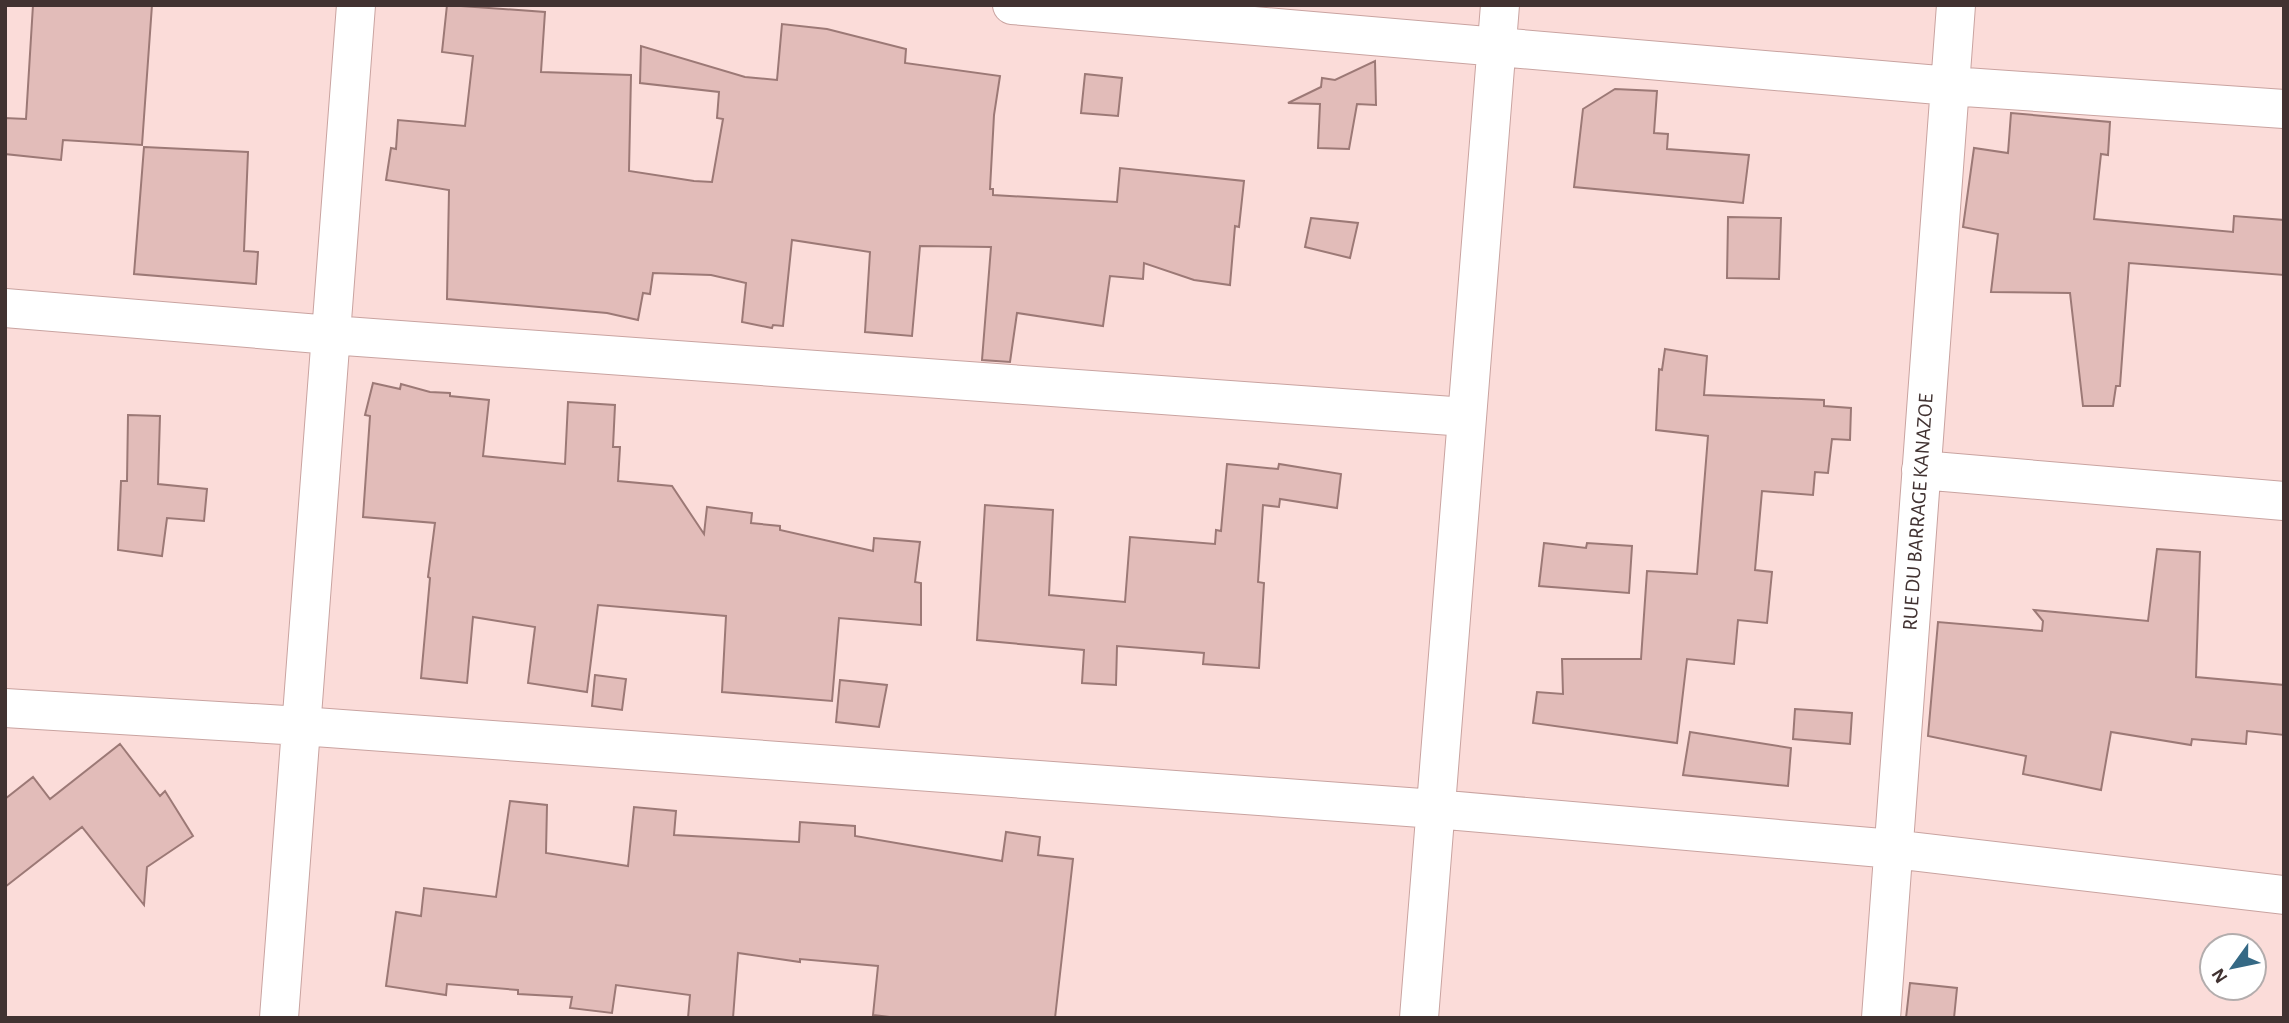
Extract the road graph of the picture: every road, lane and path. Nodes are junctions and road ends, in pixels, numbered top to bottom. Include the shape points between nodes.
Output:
1 (356, 5) edge
2 (1012, 5) edge
3 (1500, 5) edge
4 (1956, 5) edge
5 (1496, 46) junction
6 (1950, 86) junction
7 (2284, 109) edge
8 (5, 308) edge
9 (331, 335) junction
10 (1466, 417) junction
11 (1922, 470) junction
12 (2284, 501) edge
13 (5, 708) edge
14 (301, 726) junction
15 (1435, 808) junction
16 (1893, 849) junction
17 (2284, 895) edge
18 (279, 1018) edge
19 (1419, 1018) edge
20 (1881, 1018) edge

1 - 9 street
2 - 5 street
3 - 5 street
4 - 6 street, RUE DU BARRAGE KANAZOE
5 - 6 street
5 - 10 street
6 - 7 street
6 - 11 street, RUE DU BARRAGE KANAZOE
8 - 9 street
9 - 10 street
9 - 14 street
10 - 15 street
11 - 12 street
11 - 16 street, RUE DU BARRAGE KANAZOE
13 - 14 street
14 - 15 street
14 - 18 street
15 - 16 street
15 - 19 street
16 - 17 street
16 - 20 street, RUE DU BARRAGE KANAZOE

